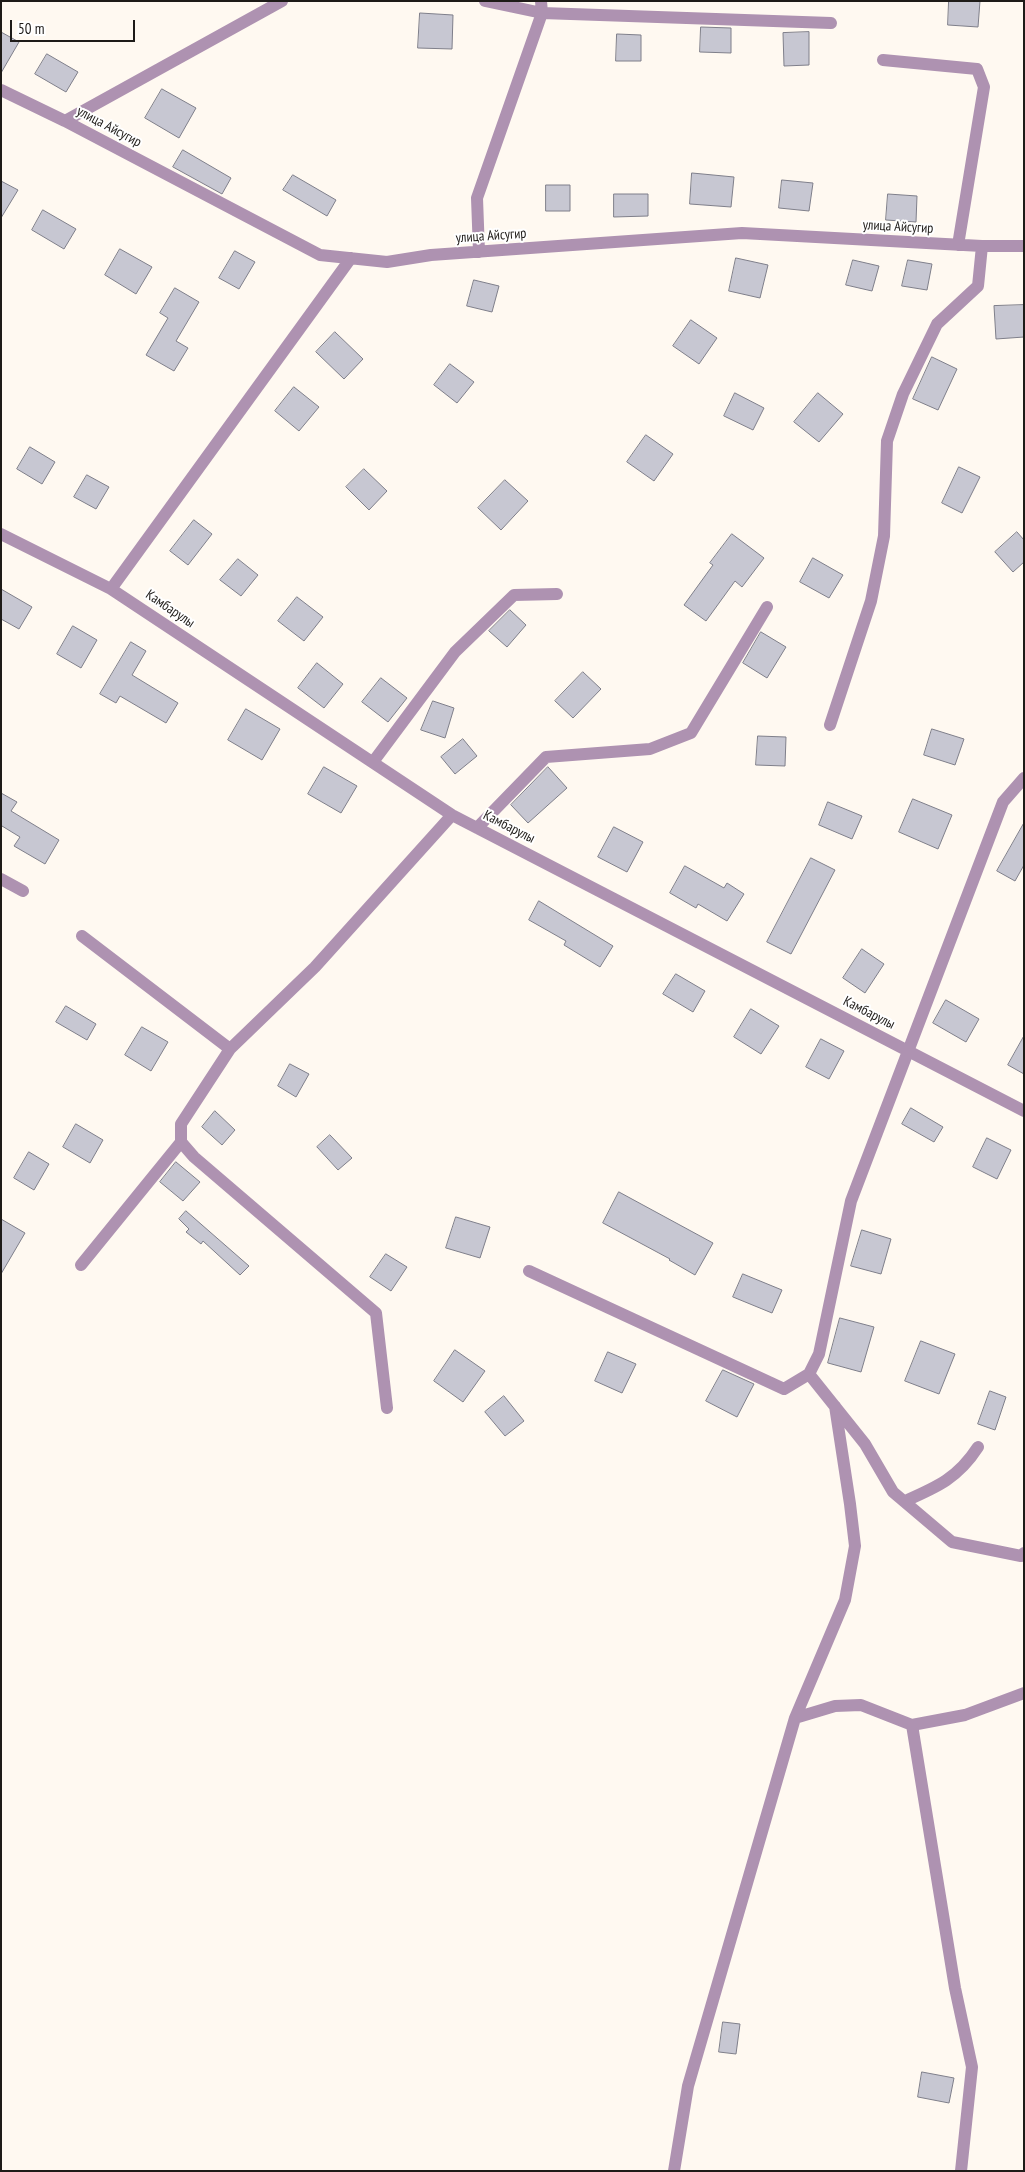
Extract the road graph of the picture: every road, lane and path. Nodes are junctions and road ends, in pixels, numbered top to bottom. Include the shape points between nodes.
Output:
1 (282, 1) edge
2 (485, 1) edge
3 (541, 7) edge
4 (831, 23) dead end
5 (883, 60) dead end
6 (1, 90) edge
7 (66, 121) junction
8 (958, 245) junction
9 (982, 246) junction
10 (1024, 246) edge
11 (479, 252) junction
12 (351, 258) junction
13 (2, 536) edge
14 (111, 589) junction
15 (557, 594) dead end
16 (768, 607) dead end
17 (830, 725) dead end
18 (373, 762) junction
19 (1024, 778) edge
20 (452, 815) junction
21 (477, 828) junction
22 (1, 879) edge
23 (23, 890) dead end
24 (82, 936) dead end
25 (230, 1049) junction
26 (908, 1050) junction
27 (1024, 1111) edge
28 (181, 1142) junction
29 (81, 1266) dead end
30 (529, 1271) dead end
31 (809, 1374) junction
32 (835, 1406) junction
33 (388, 1408) dead end
34 (978, 1447) dead end
35 (905, 1501) junction
36 (1024, 1553) edge
37 (1024, 1693) edge
38 (796, 1718) junction
39 (912, 1725) junction
40 (674, 2171) edge
41 (961, 2171) edge

1 - 7 street
2 - 3 street
3 - 4 street
3 - 11 street via 477,198
5 - 8 street via 977,69 984,87
6 - 7 street, улица Айсугир
7 - 12 street, улица Айсугир via 320,255
8 - 9 street, улица Айсугир
8 - 11 street, улица Айсугир via 742,234
9 - 10 street, улица Айсугир
9 - 17 street via 978,286 937,324 903,394 887,441 884,536 871,601
11 - 12 street, улица Айсугир via 387,262
12 - 14 street
13 - 14 street, Камбарулы
14 - 18 street, Камбарулы
15 - 18 street via 514,595 455,652
16 - 21 street via 691,733 650,748 546,757
18 - 20 street, Камбарулы
19 - 26 street via 1004,802
20 - 21 street, Камбарулы
20 - 25 street via 315,967
21 - 26 street, Камбарулы
22 - 23 street
24 - 25 street
25 - 28 street via 181,1124
26 - 27 street, Камбарулы
26 - 31 street via 851,1200 819,1354
28 - 29 street
28 - 33 street via 194,1157 376,1313
30 - 31 street via 784,1388
31 - 32 street
32 - 35 street via 865,1444 894,1492
32 - 38 street via 855,1546 845,1600
34 - 35 street via 966,1465 938,1487
35 - 36 street via 952,1542 1021,1556
37 - 39 street via 965,1715
38 - 39 street via 835,1706 861,1705
38 - 40 street via 688,2086
39 - 41 street via 955,1988 972,2067

